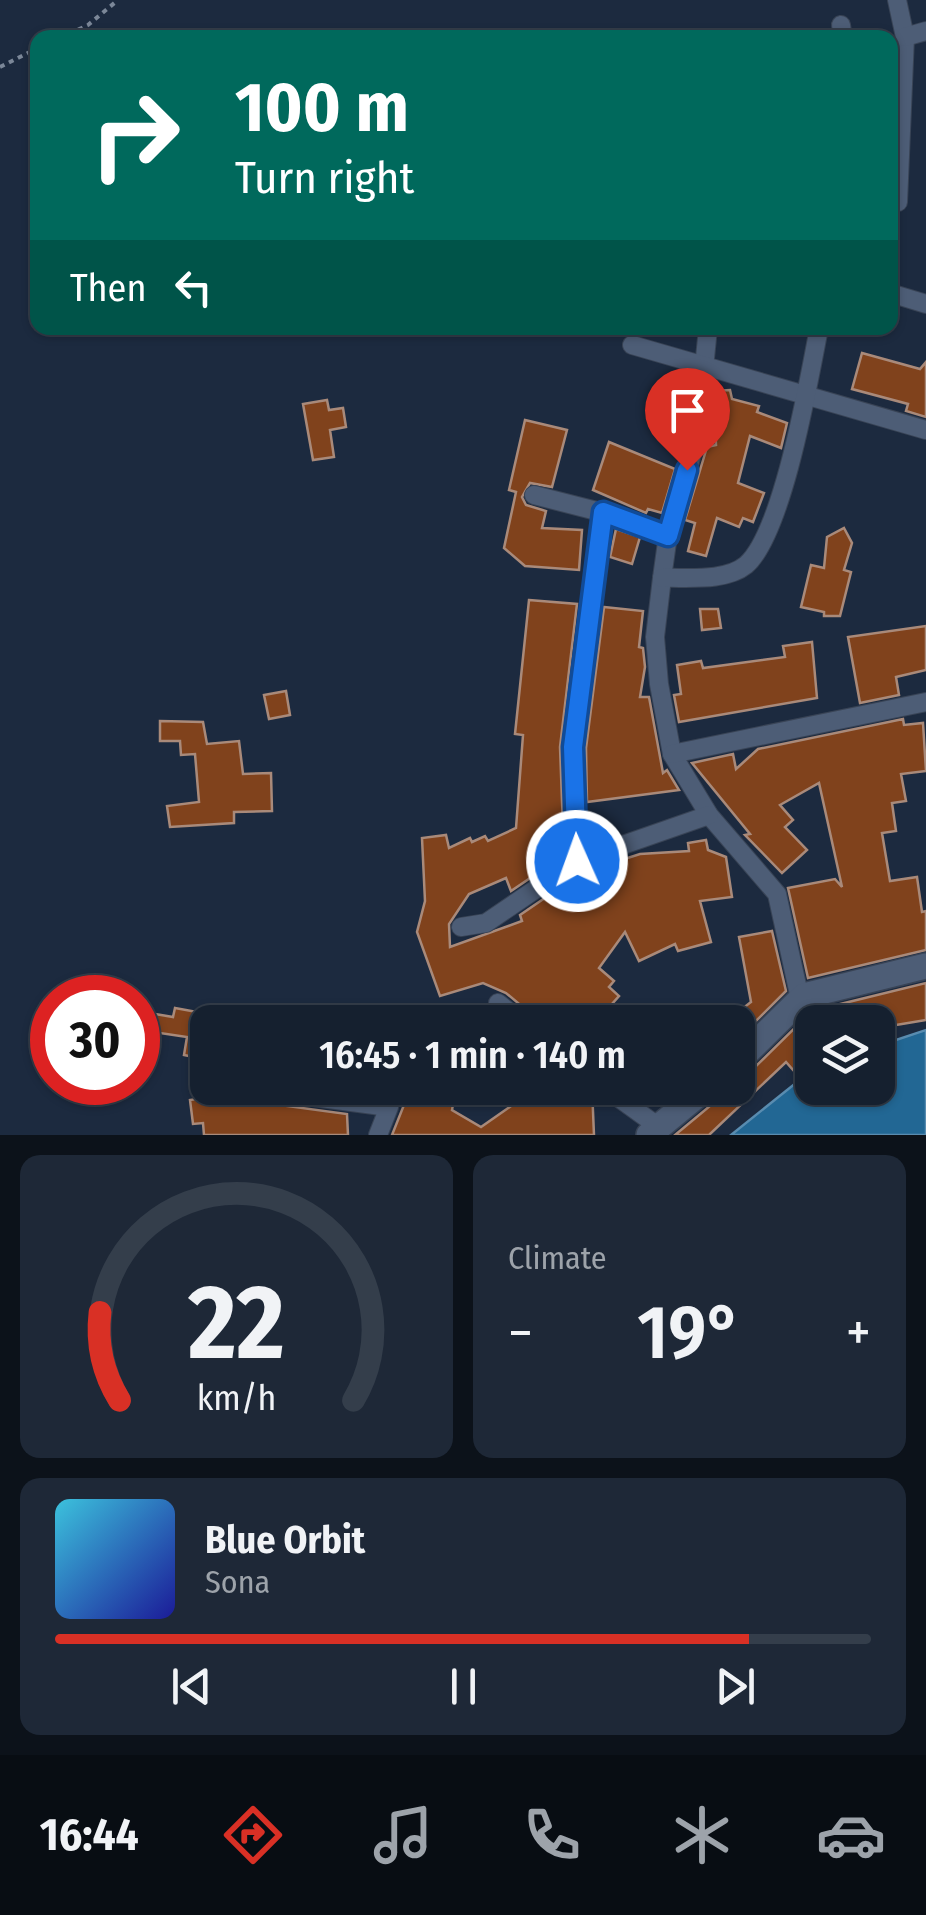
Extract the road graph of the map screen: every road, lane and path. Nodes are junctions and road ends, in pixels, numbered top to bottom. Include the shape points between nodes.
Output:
1 (118, 0) edge
2 (897, 0) edge
3 (77, 30) edge
4 (926, 31) edge
5 (905, 36) junction
6 (30, 52) edge
7 (0, 68) edge
8 (898, 202) dead end
9 (898, 295) edge
10 (926, 304) edge
11 (707, 335) edge
12 (818, 335) edge
13 (632, 345) dead end
14 (703, 363) junction
15 (806, 394) junction
16 (926, 430) edge
17 (534, 495) dead end
18 (603, 512) junction
19 (668, 536) junction
20 (662, 578) junction
21 (926, 702) edge
22 (672, 754) junction
23 (709, 814) junction
24 (577, 861) junction
25 (461, 926) dead end
26 (926, 966) edge
27 (800, 999) junction
28 (498, 1003) dead end
29 (501, 1005) edge
30 (755, 1044) edge
31 (374, 1105) edge
32 (624, 1105) edge
33 (685, 1105) edge
34 (654, 1131) edge
35 (378, 1135) edge

1 - 3 path
2 - 5 street
4 - 5 street
5 - 8 street
6 - 7 path
9 - 10 street
11 - 14 street
12 - 15 street
13 - 14 street
14 - 15 street
14 - 19 street via 696,438
15 - 16 street
15 - 20 street via 771,526 746,565 718,576
17 - 18 street
18 - 19 street
18 - 24 street via 573,747
19 - 20 street
20 - 22 street via 655,637
21 - 22 street
22 - 23 street
23 - 24 street
23 - 27 street via 778,894
24 - 25 street via 486,924
26 - 27 main road
27 - 30 main road
28 - 29 street
31 - 35 street via 389,1107
32 - 34 street
33 - 34 main road

